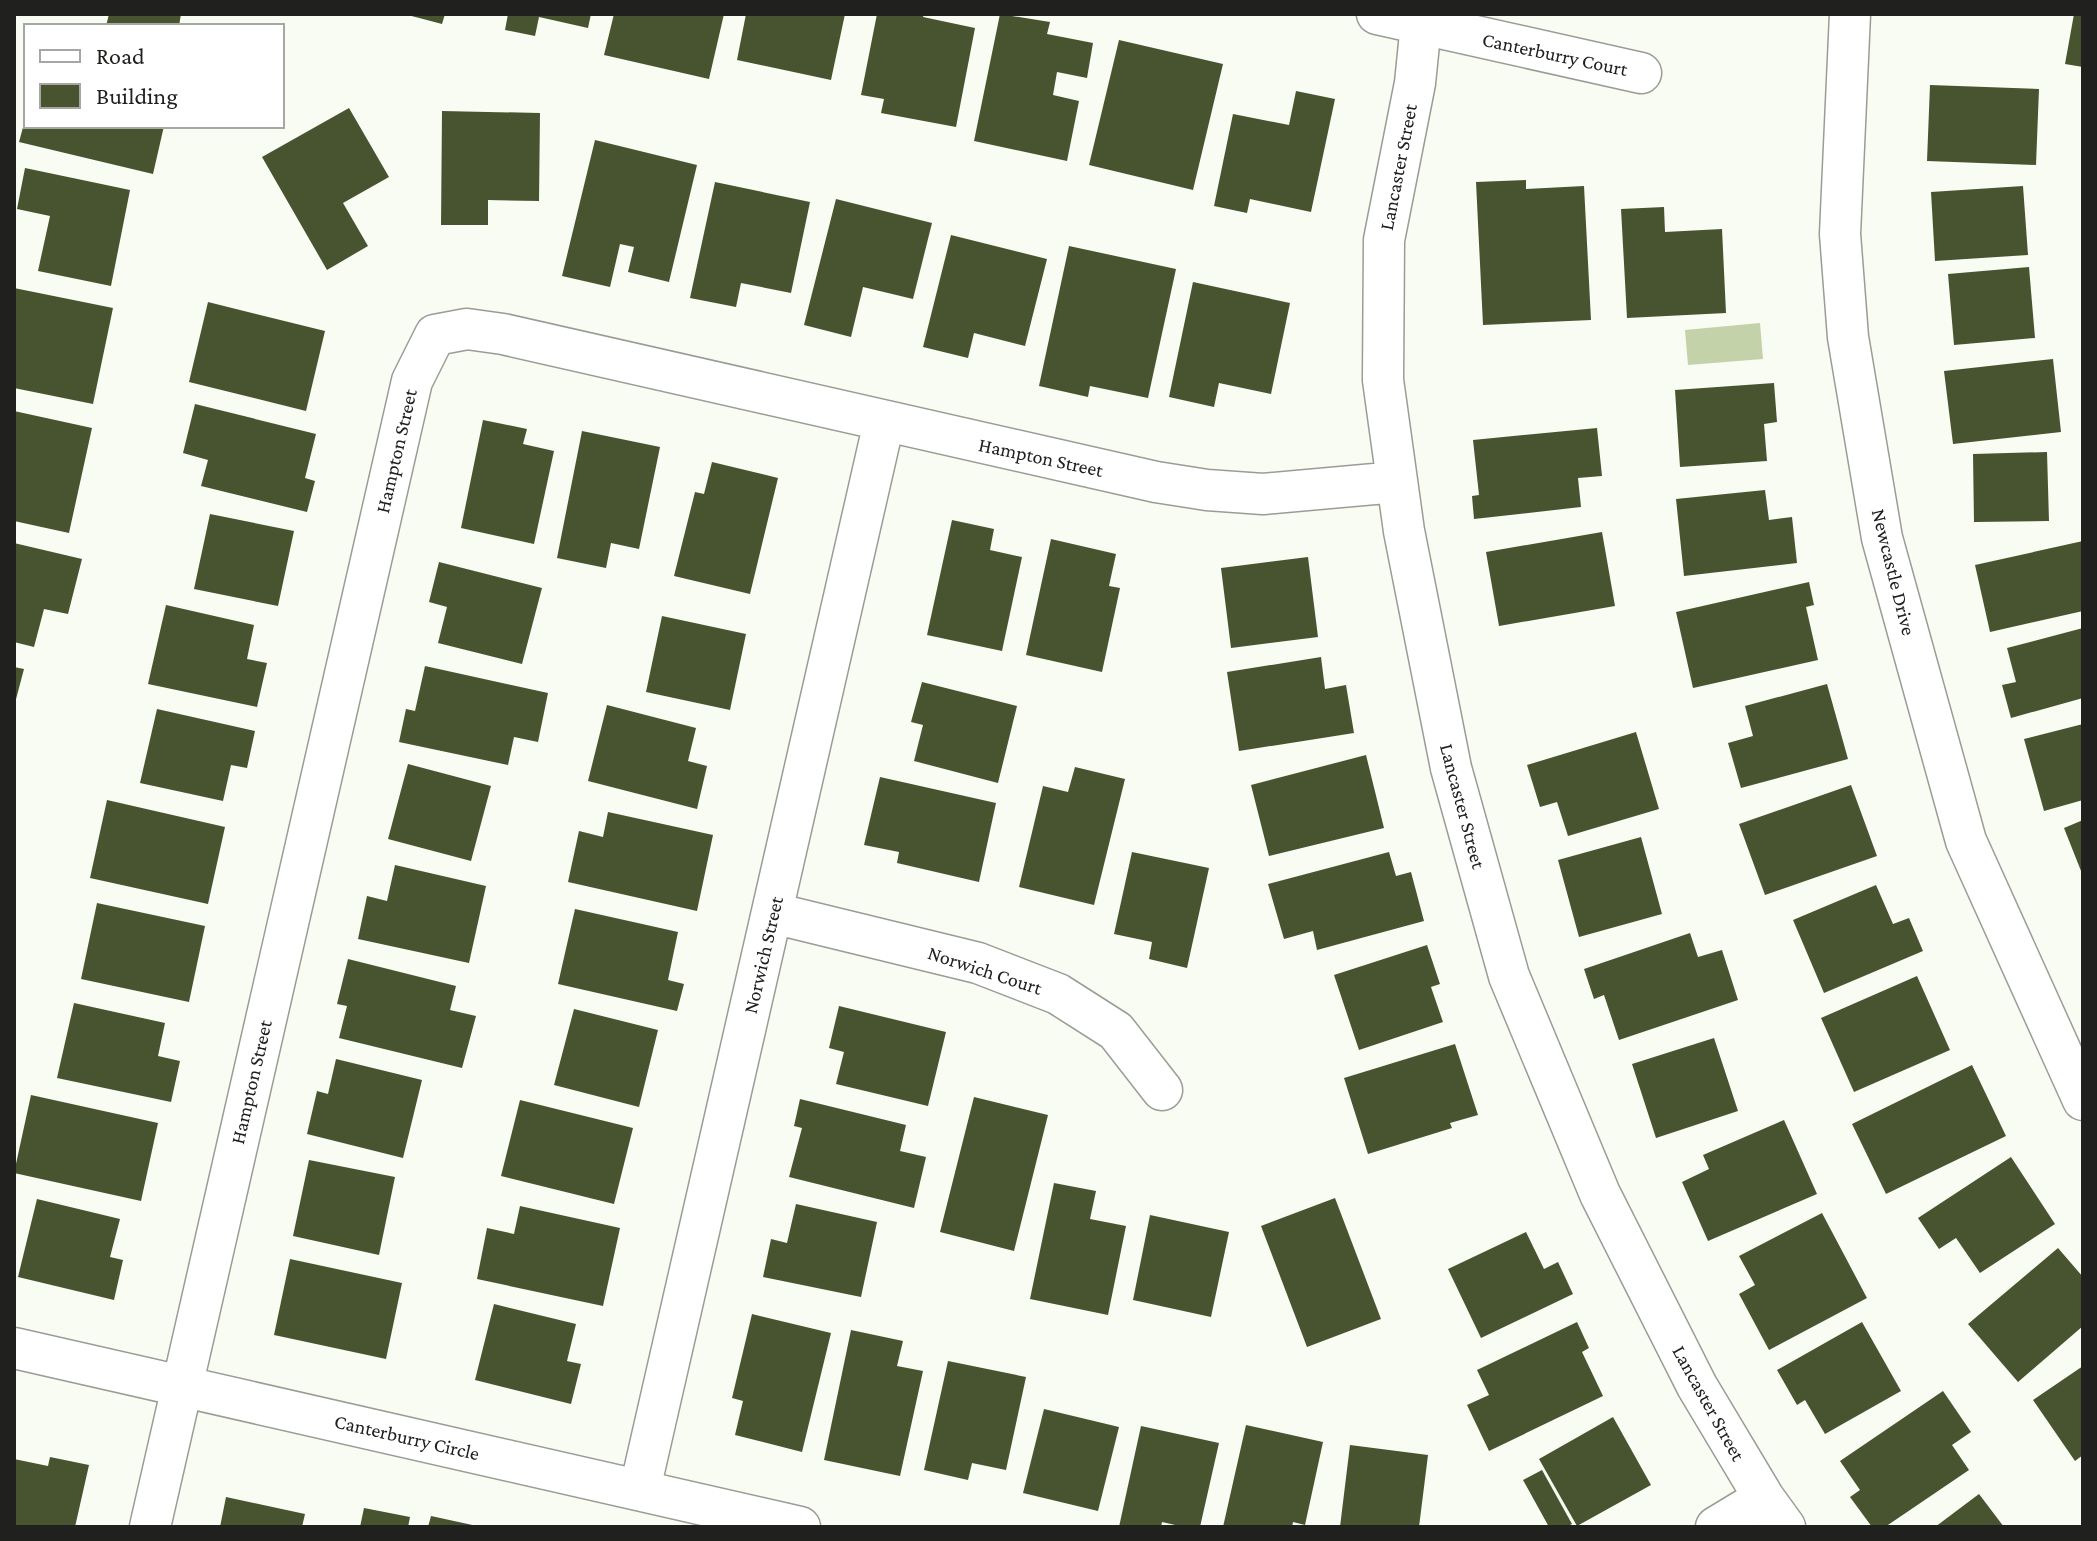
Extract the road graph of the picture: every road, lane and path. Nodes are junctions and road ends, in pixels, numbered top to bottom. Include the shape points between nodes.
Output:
1 (1377, 14) edge
2 (1850, 14) edge
3 (1421, 24) junction
4 (1641, 73) dead end
5 (884, 422) junction
6 (1397, 482) junction
7 (773, 913) junction
8 (1162, 1090) dead end
9 (2083, 1100) edge
10 (14, 1348) edge
11 (182, 1386) junction
12 (640, 1489) junction
13 (1775, 1513) edge
14 (150, 1527) edge
15 (800, 1527) edge
16 (1716, 1527) edge

1 - 3 street
2 - 9 street, Newcastle Drive via 1840,234 1848,337 1882,538 1966,841
3 - 4 street, Canterburry Court
3 - 6 street, Lancaster Street via 1415,83 1384,240 1383,380
5 - 6 street, Hampton Street via 1207,490 1263,494
5 - 7 street, Norwich Street
5 - 11 street, Hampton Street via 503,334 467,329 435,335 412,381
6 - 13 street, Lancaster Street via 1451,768 1509,976 1600,1194 1697,1386
7 - 8 street, Norwich Court via 978,963 1058,994 1116,1031
7 - 12 street, Norwich Street
10 - 11 street, Canterburry Circle
11 - 12 street, Canterburry Circle
11 - 14 street, Hampton Street
12 - 15 street, Canterburry Circle
13 - 16 street

